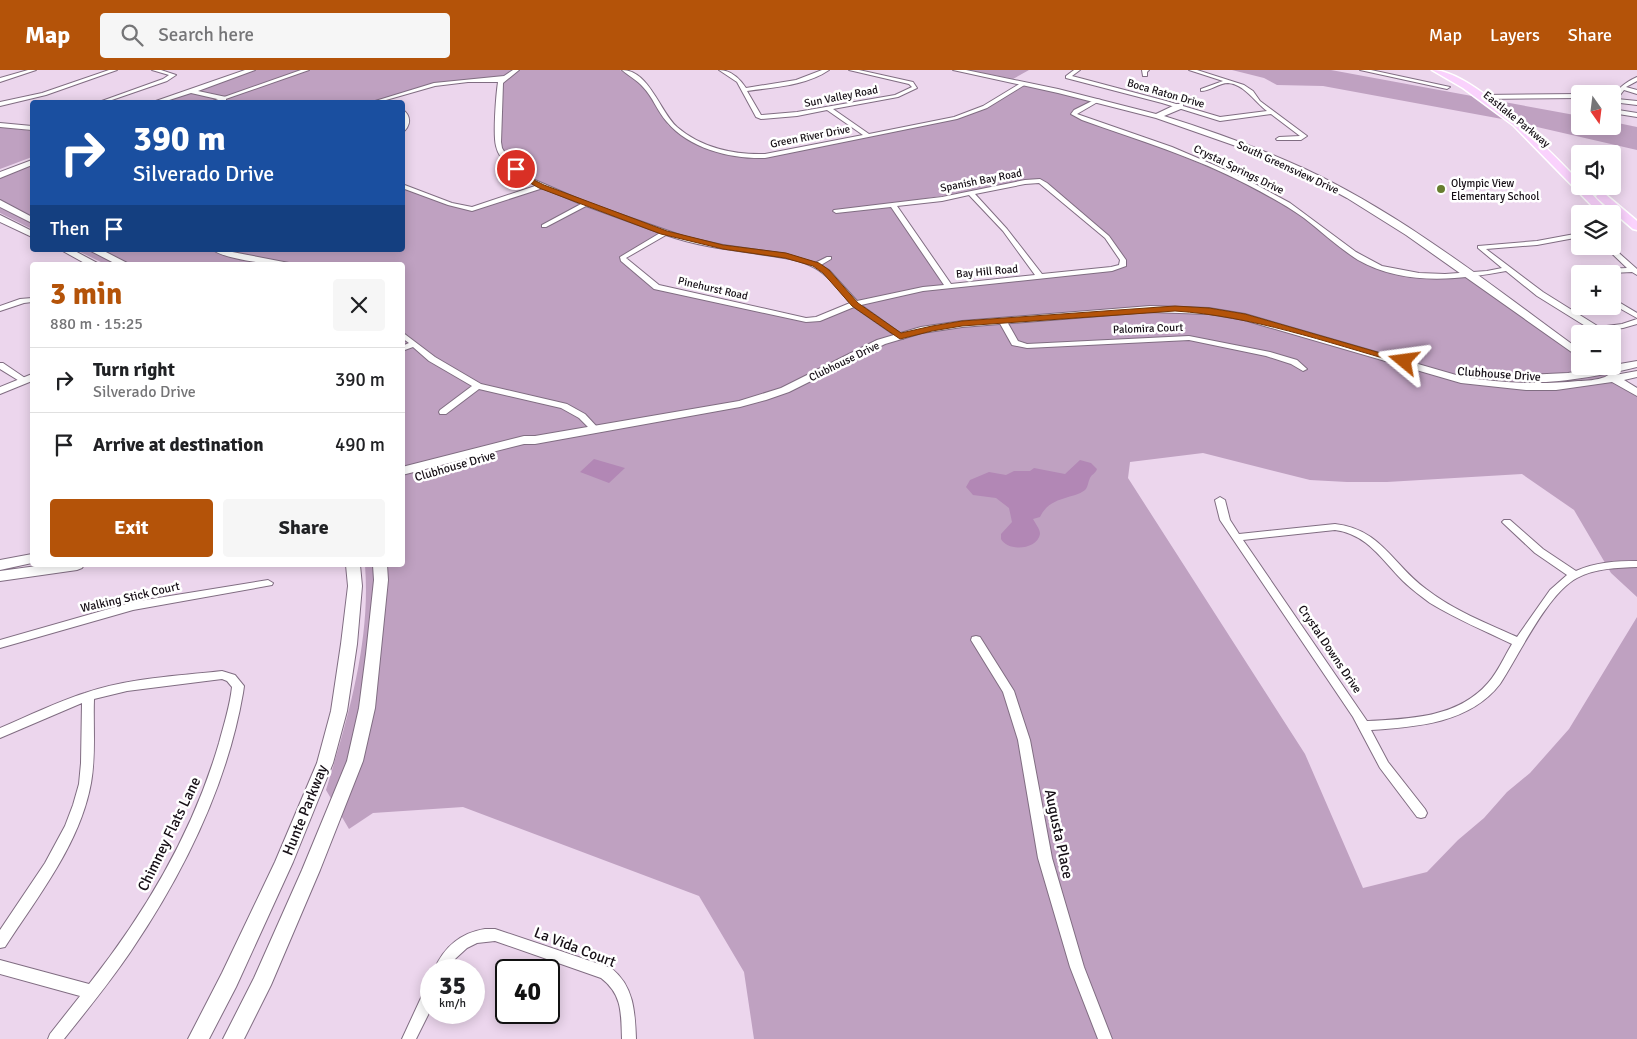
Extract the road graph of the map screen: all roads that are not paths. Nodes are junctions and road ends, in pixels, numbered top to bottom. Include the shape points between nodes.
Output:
1 (33, 70) edge
2 (114, 70) edge
3 (154, 70) edge
4 (252, 70) edge
5 (306, 70) edge
6 (516, 70) edge
7 (625, 70) edge
8 (722, 70) edge
9 (826, 70) edge
10 (852, 70) edge
11 (956, 70) edge
12 (1077, 70) edge
13 (1192, 70) edge
14 (1363, 70) edge
15 (1436, 70) edge
16 (1447, 70) edge
17 (503, 79) junction
18 (1637, 79) edge
19 (0, 80) edge
20 (1229, 81) junction
21 (1023, 84) junction
22 (1447, 87) dead end
23 (1623, 88) junction
24 (744, 90) junction
25 (1203, 90) dead end
26 (1621, 90) edge
27 (191, 91) junction
28 (1637, 92) edge
29 (1571, 96) edge
30 (1482, 97) junction
31 (1492, 97) junction
32 (223, 99) junction
33 (108, 100) edge
34 (163, 100) edge
35 (220, 100) edge
36 (386, 100) edge
37 (1098, 100) junction
38 (1621, 101) edge
39 (1637, 103) edge
40 (0, 104) edge
41 (1180, 106) junction
42 (828, 108) junction
43 (1272, 112) junction
44 (1621, 113) edge
45 (1158, 116) junction
46 (1637, 116) edge
47 (0, 125) edge
48 (30, 128) edge
49 (866, 135) junction
50 (1279, 139) dead end
51 (1550, 158) junction
52 (1564, 159) junction
53 (30, 163) edge
54 (1571, 166) edge
55 (0, 175) edge
56 (542, 186) junction
57 (405, 187) edge
58 (970, 193) junction
59 (1599, 195) edge
60 (0, 203) edge
61 (586, 204) junction
62 (893, 205) junction
63 (1597, 205) edge
64 (836, 211) dead end
65 (0, 218) edge
66 (30, 219) edge
67 (544, 226) dead end
68 (1621, 227) edge
69 (1637, 227) edge
70 (30, 233) edge
71 (664, 233) junction
72 (1571, 237) edge
73 (1637, 240) edge
74 (70, 252) edge
75 (98, 252) edge
76 (222, 252) edge
77 (1616, 255) edge
78 (829, 258) dead end
79 (90, 262) edge
80 (120, 262) edge
81 (272, 262) edge
82 (816, 265) junction
83 (1122, 266) joint
84 (1507, 269) junction
85 (1621, 272) edge
86 (1635, 272) edge
87 (1469, 276) junction
88 (1040, 278) junction
89 (949, 286) junction
90 (30, 300) edge
91 (855, 304) junction
92 (1621, 306) edge
93 (0, 309) edge
94 (1637, 316) edge
95 (1002, 320) junction
96 (1637, 320) edge
97 (405, 336) edge
98 (900, 336) junction
99 (414, 344) junction
100 (405, 348) edge
101 (1571, 349) edge
102 (1637, 364) edge
103 (0, 365) edge
104 (1421, 366) junction
105 (1621, 366) edge
106 (1303, 369) dead end
107 (1571, 373) edge
108 (1637, 374) edge
109 (1608, 375) edge
110 (28, 379) edge
111 (1614, 379) junction
112 (478, 386) junction
113 (0, 391) edge
114 (1637, 393) edge
115 (443, 412) dead end
116 (595, 429) junction
117 (534, 440) junction
118 (405, 470) edge
119 (405, 480) edge
120 (1220, 500) dead end
121 (1507, 522) dead end
122 (1238, 537) junction
123 (30, 559) edge
124 (0, 564) edge
125 (1637, 564) edge
126 (63, 567) edge
127 (353, 567) edge
128 (380, 567) edge
129 (1575, 575) junction
130 (0, 576) edge
131 (268, 583) dead end
132 (976, 640) dead end
133 (1518, 643) junction
134 (0, 644) edge
135 (88, 696) junction
136 (1364, 726) junction
137 (0, 733) edge
138 (1421, 813) dead end
139 (0, 942) edge
140 (447, 959) edge
141 (0, 968) edge
142 (92, 992) junction
143 (420, 1017) edge
144 (55, 1039) edge
145 (198, 1039) edge
146 (234, 1039) edge
147 (409, 1039) edge
148 (629, 1039) edge
149 (1105, 1039) edge

1 - 19 street
2 - 40 street
3 - 33 street via 173,75
4 - 27 street
5 - 32 street
6 - 17 street
7 - 49 street, Green River Drive via 647,86 666,118 680,132 715,149 744,156 761,156
8 - 24 street via 737,79
9 - 24 street via 794,82
10 - 42 street, Sun Valley Road via 911,83 915,87 896,96
11 - 21 street, South Greensview Drive
12 - 41 street, Boca Raton Drive via 1068,77
13 - 20 street
14 - 22 street
15 - 30 main road, Eastlake Parkway
16 - 31 main road, Eastlake Parkway
17 - 36 street via 434,85
17 - 56 street via 500,86 499,148 520,174
18 - 23 street
20 - 25 street
20 - 43 street via 1251,92
21 - 37 street, South Greensview Drive
21 - 49 street, Green River Drive via 971,114
23 - 26 street
23 - 28 street
24 - 42 street, Sun Valley Road via 758,116
27 - 32 street
27 - 34 street
29 - 31 street
30 - 31 street
30 - 51 main road, Eastlake Parkway via 1516,123
31 - 52 main road, Eastlake Parkway
32 - 35 street
37 - 45 street, South Greensview Drive
37 - 87 street, Crystal Springs Drive via 1076,111 1075,116 1170,148 1241,179 1296,210 1352,254 1373,264 1418,276
38 - 39 street
41 - 43 street, Boca Raton Drive via 1223,119
41 - 45 street
42 - 49 street
43 - 50 street via 1304,136
44 - 46 street
45 - 87 street, South Greensview Drive via 1240,144 1348,195 1420,240
47 - 48 street
51 - 52 main road
51 - 63 main road, Eastlake Parkway
52 - 54 main road, Eastlake Parkway
53 - 55 street
56 - 57 street via 472,209
56 - 61 street
58 - 62 street, Spanish Bay Road
58 - 83 street, Spanish Bay Road via 1025,182 1046,184 1107,237 1123,260
58 - 88 street via 1005,230
59 - 69 main road
60 - 66 street
61 - 67 street
61 - 71 street
62 - 64 street, Spanish Bay Road
62 - 89 street
65 - 70 street
68 - 73 main road
71 - 82 street via 723,247 786,256
71 - 91 street, Pinehurst Road via 626,255 623,260 657,286 806,320
72 - 84 street via 1480,247
74 - 79 street
75 - 80 street
76 - 81 street
77 - 86 street
78 - 82 street
82 - 91 street
83 - 88 street, Bay Hill Road
84 - 87 street, Crystal Springs Drive
84 - 96 street via 1598,330
85 - 86 street
87 - 101 street, South Greensview Drive
88 - 89 street, Bay Hill Road
89 - 91 street, Bay Hill Road
90 - 93 street
91 - 98 street
92 - 94 street
95 - 98 street, Clubhouse Drive via 942,326
95 - 104 street, Clubhouse Drive via 1150,309 1209,311 1280,326
95 - 106 street, Palomira Court via 1015,343 1027,346 1188,338 1260,352 1294,362
97 - 99 street
98 - 116 street, Clubhouse Drive via 762,398
99 - 100 street
99 - 112 street via 438,363
102 - 105 street, Clubhouse Drive
103 - 110 street
104 - 107 street, Clubhouse Drive via 1532,378
104 - 111 street, Clubhouse Drive via 1461,380 1526,387 1556,387
108 - 111 street, Clubhouse Drive
109 - 111 street
110 - 113 street
111 - 114 street
112 - 115 street
112 - 116 street via 564,406 582,416
116 - 117 street, Clubhouse Drive
117 - 118 street, Clubhouse Drive
117 - 119 street, Clubhouse Drive via 524,446
120 - 122 street, Crystal Downs Drive via 1225,520
121 - 129 street via 1538,550
122 - 133 street via 1335,527 1356,530 1427,595
122 - 136 street, Crystal Downs Drive
123 - 124 street
125 - 129 street via 1598,567
126 - 130 street
127 - 145 street, Hunte Parkway via 355,586 349,644 339,711 325,763 287,854
128 - 146 street via 371,681 355,761 312,870
129 - 133 street via 1556,590
131 - 134 street, Walking Stick Court via 133,606
132 - 149 street, Augusta Place via 1008,691 1019,724 1044,858 1077,967
133 - 136 street via 1495,684 1464,708 1434,719
135 - 137 street, Chimney Flats Lane
135 - 139 street via 86,782 76,814 58,852
135 - 142 street, Chimney Flats Lane via 127,687 222,675 232,678 238,686 218,770 204,809 164,886
136 - 138 street, Crystal Downs Drive via 1384,765
140 - 148 street, La Vida Court via 464,941 481,935 495,936 606,974 616,980 625,996
141 - 142 street
142 - 144 street, Chimney Flats Lane
143 - 147 street

